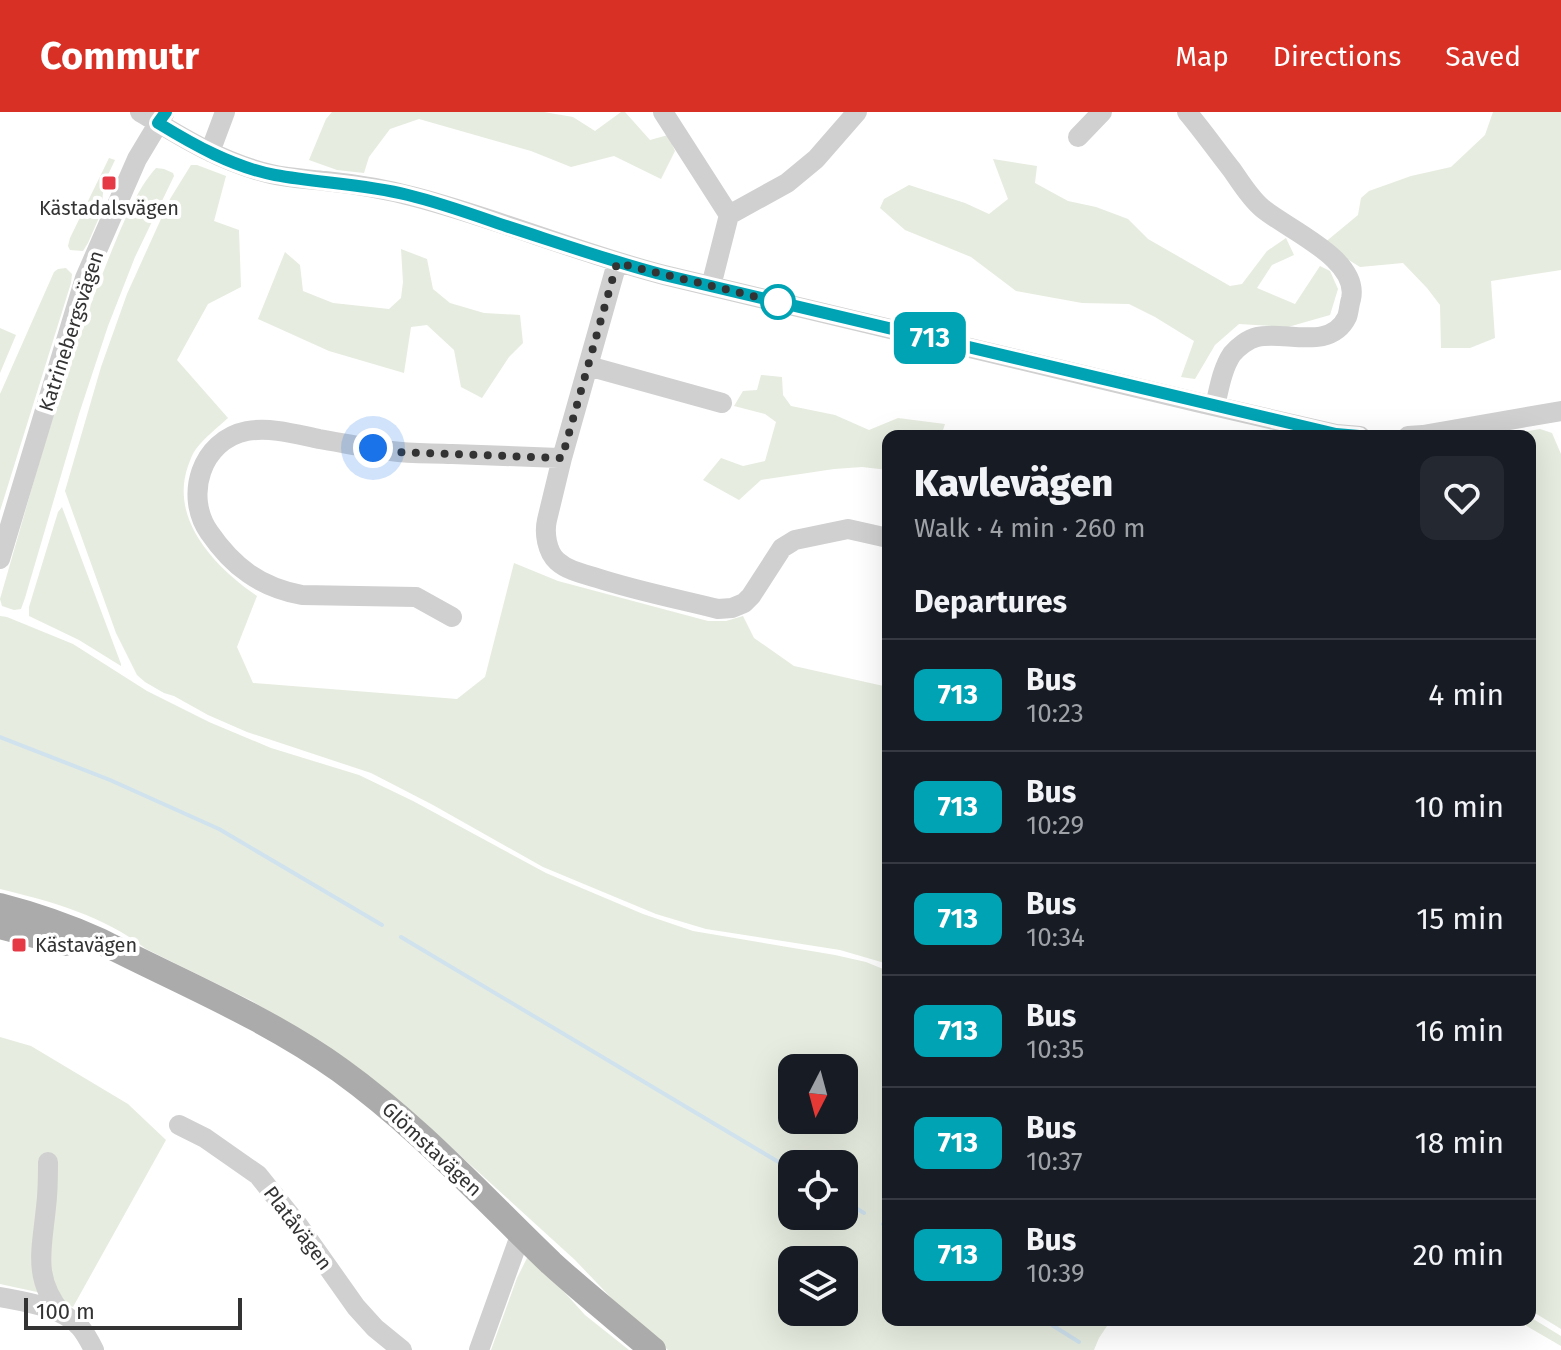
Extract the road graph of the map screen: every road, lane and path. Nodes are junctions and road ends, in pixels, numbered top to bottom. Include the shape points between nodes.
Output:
1 (140, 112) edge
2 (225, 112) edge
3 (663, 112) edge
4 (857, 112) edge
5 (1102, 112) edge
6 (1187, 112) edge
7 (162, 118) edge
8 (1078, 137) dead end
9 (210, 152) junction
10 (729, 215) junction
11 (617, 263) junction
12 (711, 286) junction
13 (588, 366) junction
14 (722, 403) dead end
15 (1215, 406) junction
16 (1560, 415) edge
17 (1319, 430) edge
18 (1457, 430) edge
19 (562, 458) junction
20 (882, 537) edge
21 (0, 559) edge
22 (452, 617) dead end
23 (0, 906) edge
24 (0, 926) edge
25 (186, 984) junction
26 (179, 1125) dead end
27 (48, 1162) dead end
28 (521, 1233) junction
29 (0, 1297) edge
30 (62, 1314) junction
31 (94, 1350) edge
32 (402, 1350) edge
33 (479, 1350) edge
34 (653, 1350) edge

1 - 7 street
2 - 9 street
3 - 10 street
4 - 10 street via 787,183
5 - 8 street
6 - 15 street via 1261,208 1339,263 1351,280 1347,317 1337,329 1307,338 1254,337 1232,355
7 - 9 street
7 - 21 street, Katrinebergsvägen via 137,159 85,278
9 - 11 street via 275,175 374,187 440,203
10 - 12 street
11 - 12 street
11 - 13 street
12 - 15 street
13 - 14 street
13 - 19 street
15 - 17 street
16 - 18 street
19 - 20 street via 545,529 548,545 556,560 572,570 627,587 732,608 751,596 782,548 795,540 848,529
19 - 22 street via 394,452 267,428 235,434 208,457 198,481 201,517 236,565 258,581 302,595 416,597
23 - 25 main road, Glömstavägen via 77,930
24 - 25 main road, Glömstavägen via 72,944
25 - 28 main road, Glömstavägen via 285,1035 356,1082 451,1163
26 - 32 street, Platåvägen via 263,1181 356,1307
27 - 30 street via 40,1264 48,1293
28 - 33 street
28 - 34 main road, Glömstavägen
29 - 30 street
30 - 31 street via 78,1325

